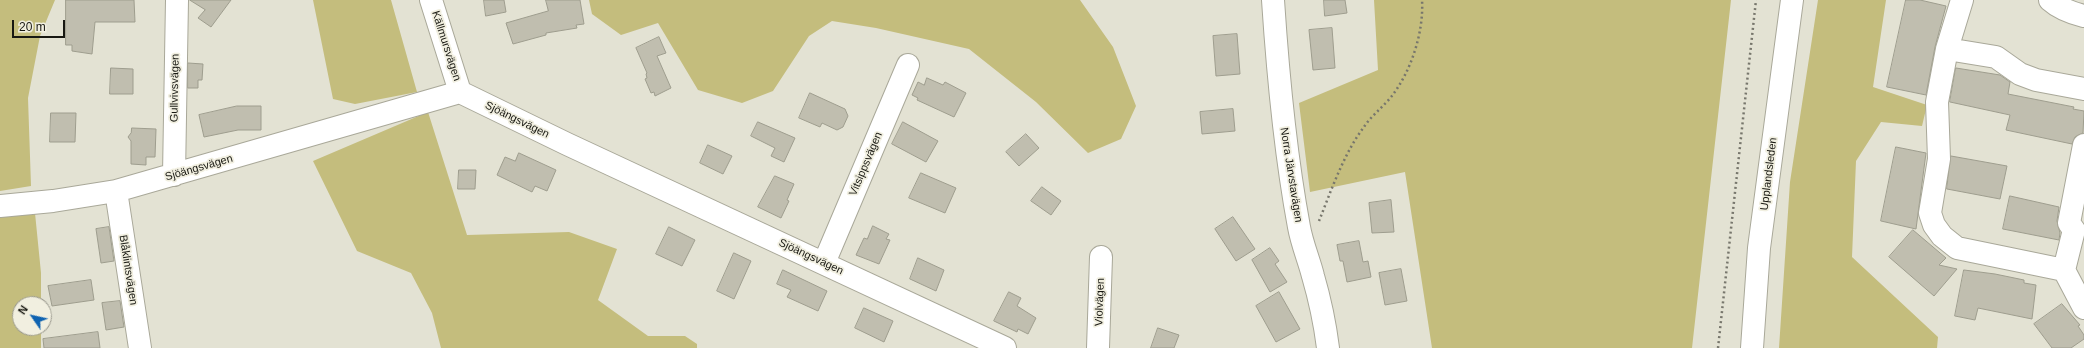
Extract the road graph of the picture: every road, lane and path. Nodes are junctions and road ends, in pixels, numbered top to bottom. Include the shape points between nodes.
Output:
1 (177, 0) edge
2 (431, 0) edge
3 (1273, 0) edge
4 (1422, 0) edge
5 (1756, 0) edge
6 (1792, 0) edge
7 (1962, 0) edge
8 (2050, 0) edge
9 (2084, 16) edge
10 (1947, 49) junction
11 (908, 65) dead end
12 (2084, 89) edge
13 (460, 92) junction
14 (2084, 145) edge
15 (174, 175) junction
16 (116, 192) junction
17 (0, 206) edge
18 (2079, 231) edge
19 (1304, 244) junction
20 (1101, 257) dead end
21 (824, 263) junction
22 (2064, 270) junction
23 (2084, 308) edge
24 (140, 348) edge
25 (1006, 348) edge
26 (1098, 348) edge
27 (1328, 348) edge
28 (1718, 348) edge
29 (1752, 348) edge

1 - 15 street, Gullvivsvägen
2 - 13 street, Källmursvägen
3 - 19 street, Norra Järvstavägen via 1277,69 1288,161
4 - 19 path via 1421,22 1404,77 1392,96 1363,127 1345,160 1316,229
5 - 28 path
6 - 29 street, Upplandsleden via 1759,248
7 - 10 street
8 - 9 street via 2068,12
10 - 12 street via 1996,57 2030,78
10 - 22 street via 1937,102 1939,159 1930,213 1934,225 1956,248
11 - 21 street, Vitsippsvägen
13 - 15 street, Sjöängsvägen
13 - 21 street, Sjöängsvägen
14 - 18 street via 2069,223
15 - 16 street, Sjöängsvägen
16 - 17 street, Sjöängsvägen
16 - 24 street, Blåklintsvägen
18 - 22 street
19 - 27 street, Norra Järvstavägen via 1316,285
20 - 26 street, Violvägen
21 - 25 street, Sjöängsvägen
22 - 23 street

